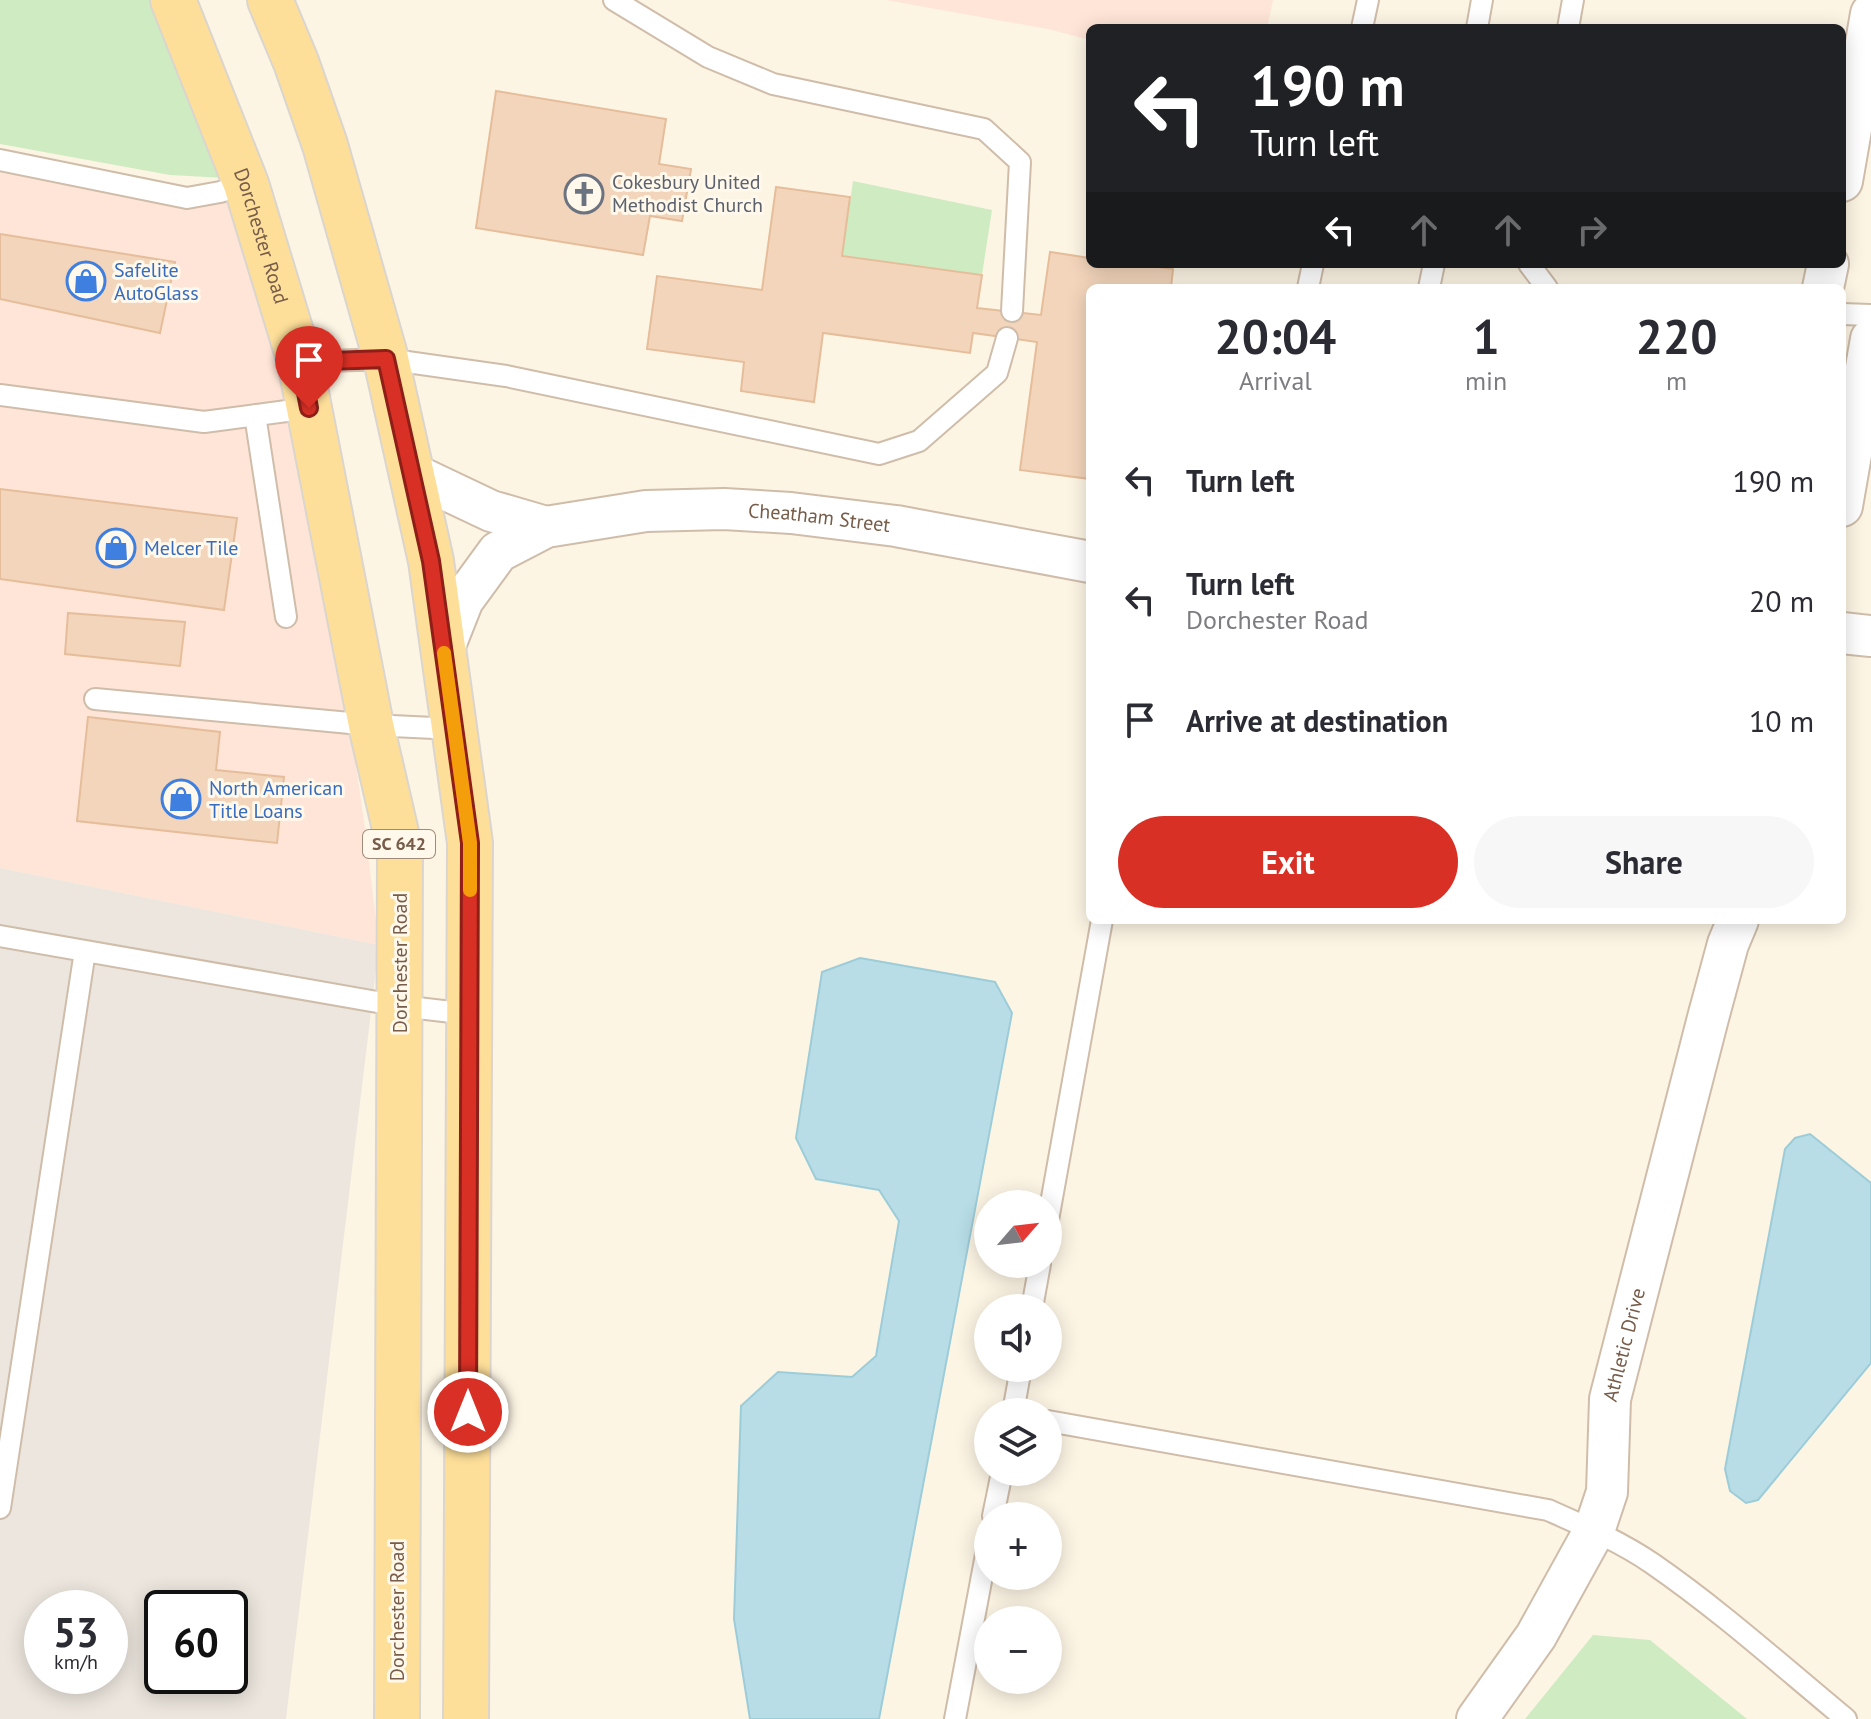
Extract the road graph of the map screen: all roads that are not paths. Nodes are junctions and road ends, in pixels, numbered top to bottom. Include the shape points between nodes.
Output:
1 (173, 0) edge
2 (270, 0) edge
3 (614, 0) edge
4 (1368, 0) edge
5 (1482, 0) edge
6 (1573, 0) edge
7 (1871, 14) edge
8 (1363, 24) edge
9 (1478, 24) edge
10 (1569, 24) edge
11 (1846, 158) edge
12 (0, 160) edge
13 (246, 184) junction
14 (1012, 311) dead end
15 (1846, 314) edge
16 (1871, 315) edge
17 (1007, 338) dead end
18 (1871, 339) edge
19 (386, 359) junction
20 (300, 362) junction
21 (0, 395) edge
22 (309, 408) junction
23 (255, 415) junction
24 (411, 473) junction
25 (1846, 483) edge
26 (546, 527) junction
27 (1086, 561) edge
28 (286, 617) dead end
29 (1846, 633) edge
30 (1871, 636) edge
31 (444, 648) junction
32 (95, 699) dead end
33 (371, 725) junction
34 (455, 729) junction
35 (1101, 924) edge
36 (1731, 928) edge
37 (0, 936) edge
38 (85, 951) junction
39 (400, 1006) junction
40 (469, 1014) junction
41 (1053, 1190) edge
42 (1062, 1423) edge
43 (0, 1508) edge
44 (1594, 1531) junction
45 (979, 1590) edge
46 (397, 1719) edge
47 (466, 1719) edge
48 (955, 1719) edge
49 (1477, 1719) edge
50 (1846, 1719) edge

1 - 13 main road, Dorchester Road / SC 642
2 - 19 main road via 325,145
3 - 14 lane via 708,57 773,84 984,129 1020,162
4 - 8 lane
5 - 9 lane
6 - 10 lane
7 - 11 street
12 - 13 lane via 187,198
13 - 20 main road, Dorchester Road / SC 642
15 - 16 lane
17 - 19 lane via 997,373 919,441 879,454 506,376
18 - 25 street
19 - 20 lane
19 - 24 main road
20 - 22 main road, Dorchester Road / SC 642
21 - 23 lane via 204,422
22 - 23 lane
22 - 33 main road, Dorchester Road / SC 642
23 - 28 lane
24 - 26 street, Cheatham Street via 491,511
24 - 31 main road
26 - 27 street, Cheatham Street via 646,511 791,513 896,526
26 - 31 street, Cheatham Street via 498,552 463,600
29 - 30 street
31 - 34 main road
32 - 33 lane
33 - 34 lane
33 - 39 main road, Dorchester Road / SC 642 via 400,850
34 - 40 main road via 470,843
35 - 41 lane
36 - 44 street, Athletic Drive via 1610,1399 1607,1492
37 - 38 lane
38 - 39 lane
38 - 43 lane
39 - 40 lane
39 - 46 main road, Dorchester Road / SC 642
40 - 47 main road
42 - 44 lane via 1548,1510
44 - 49 street, Athletic Drive via 1528,1649
44 - 50 lane via 1651,1563
45 - 48 lane

